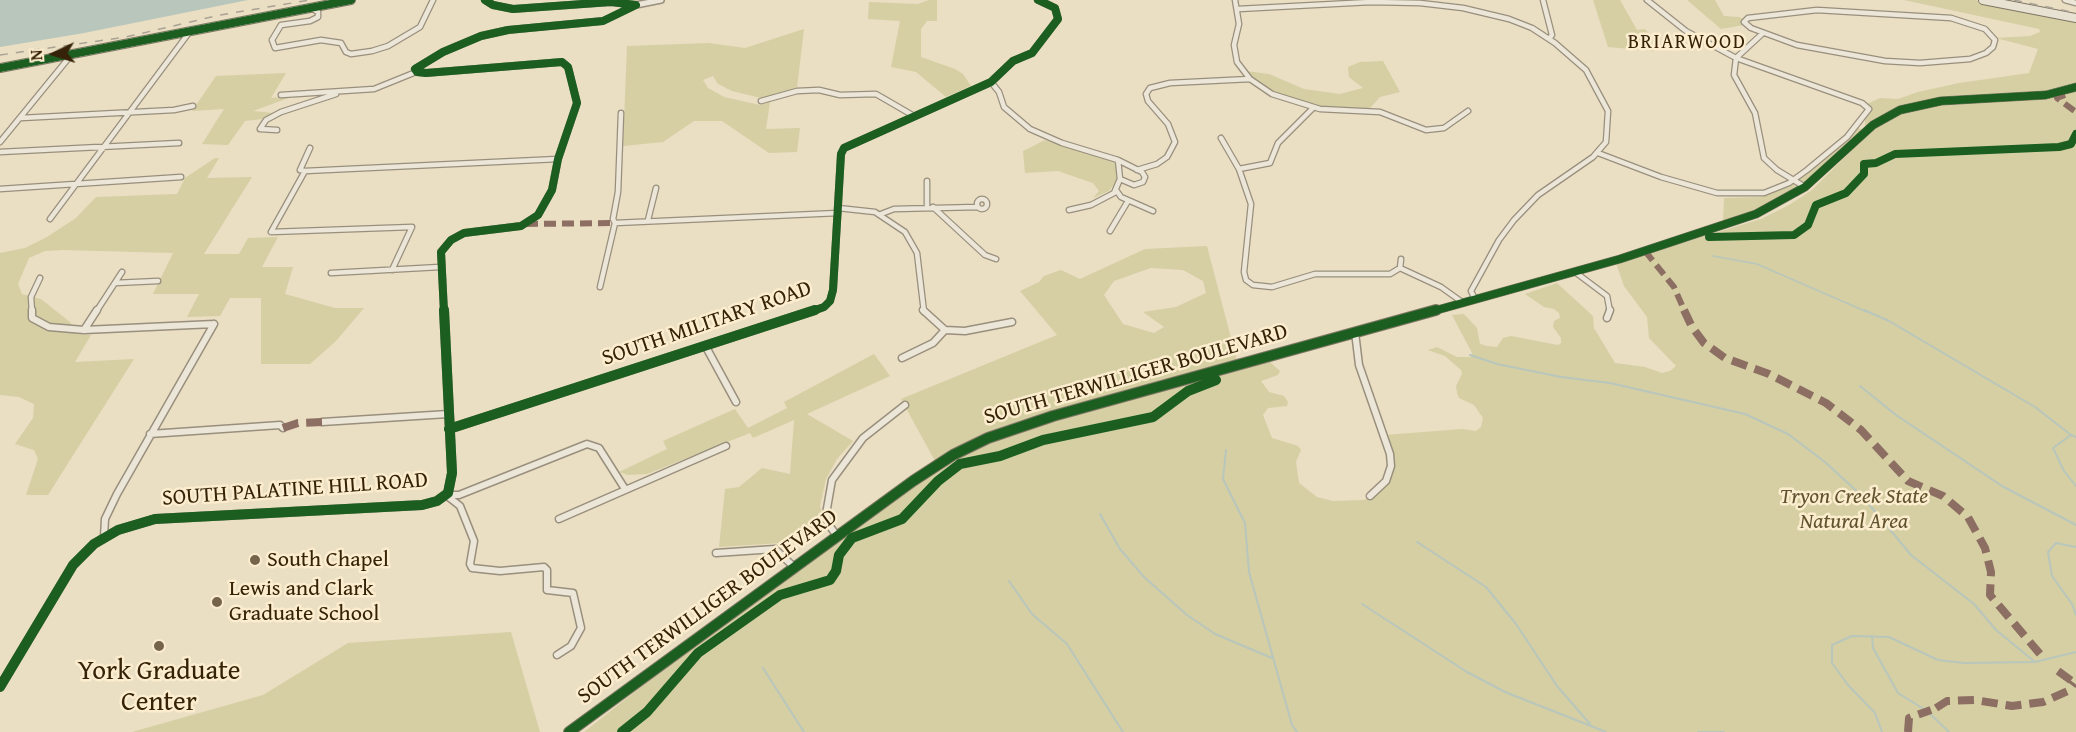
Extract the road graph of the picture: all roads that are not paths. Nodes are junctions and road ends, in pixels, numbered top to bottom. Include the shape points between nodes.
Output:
1 (351, 0) edge
2 (433, 0) edge
3 (485, 0) edge
4 (661, 0) edge
5 (1038, 0) edge
6 (1235, 0) edge
7 (1543, 0) edge
8 (1647, 0) edge
9 (1983, 0) edge
10 (2064, 0) edge
11 (2076, 3) edge
12 (636, 5) junction
13 (311, 8) junction
14 (1238, 9) junction
15 (2076, 18) edge
16 (191, 30) junction
17 (1763, 33) junction
18 (1549, 39) junction
19 (72, 54) junction
20 (1736, 58) junction
21 (0, 68) edge
22 (416, 72) junction
23 (1250, 80) junction
24 (991, 82) junction
25 (2076, 87) edge
26 (345, 91) junction
27 (281, 95) dead end
28 (761, 101) dead end
29 (193, 106) dead end
30 (1313, 108) junction
31 (1468, 111) dead end
32 (131, 112) junction
33 (621, 113) dead end
34 (914, 116) junction
35 (21, 118) junction
36 (277, 130) dead end
37 (1221, 138) dead end
38 (0, 142) edge
39 (179, 143) dead end
40 (105, 147) junction
41 (310, 148) dead end
42 (0, 152) edge
43 (1598, 153) junction
44 (558, 159) junction
45 (1118, 160) junction
46 (1239, 169) junction
47 (1137, 170) junction
48 (305, 171) junction
49 (181, 177) dead end
50 (1120, 179) junction
51 (1793, 180) junction
52 (927, 181) dead end
53 (76, 184) junction
54 (1805, 187) junction
55 (656, 188) dead end
56 (0, 189) edge
57 (1116, 190) junction
58 (1128, 201) junction
59 (978, 207) dead end
60 (930, 208) junction
61 (838, 210) junction
62 (1069, 210) dead end
63 (1153, 211) dead end
64 (881, 214) junction
65 (50, 219) dead end
66 (648, 220) junction
67 (615, 223) junction
68 (1110, 231) dead end
69 (996, 259) dead end
70 (1401, 259) dead end
71 (440, 267) junction
72 (1400, 268) junction
73 (392, 270) junction
74 (122, 272) dead end
75 (1575, 272) junction
76 (331, 273) dead end
77 (40, 278) dead end
78 (158, 280) dead end
79 (115, 283) junction
80 (600, 287) dead end
81 (1475, 299) junction
82 (1462, 302) junction
83 (1607, 318) dead end
84 (1012, 322) dead end
85 (84, 330) junction
86 (945, 330) junction
87 (1355, 332) junction
88 (705, 347) junction
89 (902, 358) dead end
90 (736, 402) dead end
91 (905, 405) dead end
92 (448, 414) junction
93 (322, 422) dead end
94 (283, 428) dead end
95 (449, 429) junction
96 (150, 434) junction
97 (726, 446) dead end
98 (625, 489) junction
99 (446, 495) junction
100 (1370, 496) dead end
101 (559, 519) dead end
102 (837, 536) junction
103 (104, 537) junction
104 (716, 553) dead end
105 (795, 568) junction
106 (557, 655) dead end
107 (0, 687) edge
108 (569, 732) edge

1 - 13 main road
2 - 13 street via 420,27 372,51 351,54 341,43 321,40 274,48 272,40 281,25 318,17 318,12
3 - 12 street via 513,9 604,2
4 - 12 street
5 - 24 street, SOUTH MILITARY ROAD via 1056,10 1056,24 1035,50 1013,62
6 - 14 street
7 - 18 street
8 - 20 street via 1686,31
9 - 15 main road
10 - 11 street
12 - 22 street via 603,21 482,36 420,64
13 - 16 main road
14 - 18 street via 1420,3 1518,22
14 - 23 street via 1235,56
16 - 19 main road
16 - 32 street
17 - 17 street via 1826,52 1910,63 1970,59 1991,50 1995,40 1981,26 1951,18 1823,10 1745,20 1748,27
17 - 20 street
18 - 43 street via 1582,66 1604,101 1609,115 1608,133
19 - 21 main road
19 - 35 street
20 - 51 street via 1734,75 1755,113 1763,155 1772,167
20 - 51 street via 1862,103 1869,109 1847,137
22 - 26 street via 374,89
22 - 44 street, SOUTH PALATINE HILL ROAD via 566,63 577,103
23 - 30 street via 1279,97
23 - 47 street via 1162,84 1150,88 1146,94 1148,101 1168,124 1175,142 1163,160
24 - 34 street, SOUTH MILITARY ROAD
24 - 45 street via 1004,107 1030,129
25 - 54 main road, SOUTH TERWILLIGER BOULEVARD via 2046,95 1946,100 1900,110 1874,125
26 - 27 street
26 - 36 street via 281,112 266,120 260,129
28 - 34 street via 797,91 876,94
29 - 32 street
30 - 31 street via 1380,112 1412,127 1433,131 1450,125
30 - 46 street via 1278,143 1270,163
32 - 35 street
32 - 40 street
33 - 67 street
34 - 61 street, SOUTH MILITARY ROAD via 844,148
35 - 38 street
37 - 46 street
39 - 40 street
40 - 42 street
40 - 53 street
41 - 48 street via 300,170
43 - 51 street via 1716,193 1764,193
43 - 81 street via 1534,198 1504,231 1471,291
44 - 48 street
44 - 71 street, SOUTH PALATINE HILL ROAD via 550,195 535,218 521,226 477,229 459,235 443,248
45 - 47 street
45 - 50 street
46 - 72 street via 1252,211 1244,272 1253,285 1272,287 1315,274 1383,275
47 - 50 street via 1145,176 1143,182 1130,185
48 - 73 street via 271,232 412,227
49 - 53 street
50 - 57 street
51 - 54 street
52 - 60 street
53 - 56 street
53 - 65 street
54 - 75 main road, SOUTH TERWILLIGER BOULEVARD via 1756,214
55 - 66 street
57 - 58 street
57 - 62 street via 1091,205
58 - 63 street
58 - 68 street
59 - 60 street
60 - 64 street via 894,209
60 - 69 street via 985,255
61 - 64 street
61 - 66 street
61 - 88 street, SOUTH MILITARY ROAD via 833,290 828,303 816,311
64 - 86 street via 900,227 914,245 923,310
66 - 67 street
67 - 80 street
70 - 72 street
71 - 73 street
71 - 92 street, SOUTH PALATINE HILL ROAD
72 - 82 street via 1442,287
73 - 76 street
74 - 79 street
75 - 81 main road, SOUTH TERWILLIGER BOULEVARD
75 - 83 street via 1607,296 1611,308
77 - 85 street via 31,297 32,318 49,327
78 - 79 street
79 - 85 street
81 - 82 main road, SOUTH TERWILLIGER BOULEVARD
82 - 87 main road, SOUTH TERWILLIGER BOULEVARD
84 - 86 street via 976,330
85 - 96 street via 214,324
86 - 89 street via 933,343
87 - 100 street via 1359,365 1390,454 1386,481
87 - 102 main road, SOUTH TERWILLIGER BOULEVARD via 1053,416 988,438 924,473
88 - 90 street
88 - 95 street, SOUTH MILITARY ROAD
91 - 102 street via 863,438 832,480 826,514
92 - 93 street
92 - 95 street, SOUTH PALATINE HILL ROAD
94 - 96 street via 280,425
95 - 99 street, SOUTH PALATINE HILL ROAD via 452,480
96 - 103 street via 106,515
97 - 98 street
98 - 99 street via 599,448 590,444 579,445 459,495
98 - 101 street
99 - 103 street, SOUTH PALATINE HILL ROAD via 422,505 149,520
99 - 106 street via 460,506 474,542 472,568 500,571 541,567 547,570 547,590 573,593 580,632 571,646
102 - 105 main road, SOUTH TERWILLIGER BOULEVARD
103 - 107 street, SOUTH PALATINE HILL ROAD via 69,570
104 - 105 street via 777,550
105 - 108 main road, SOUTH TERWILLIGER BOULEVARD

